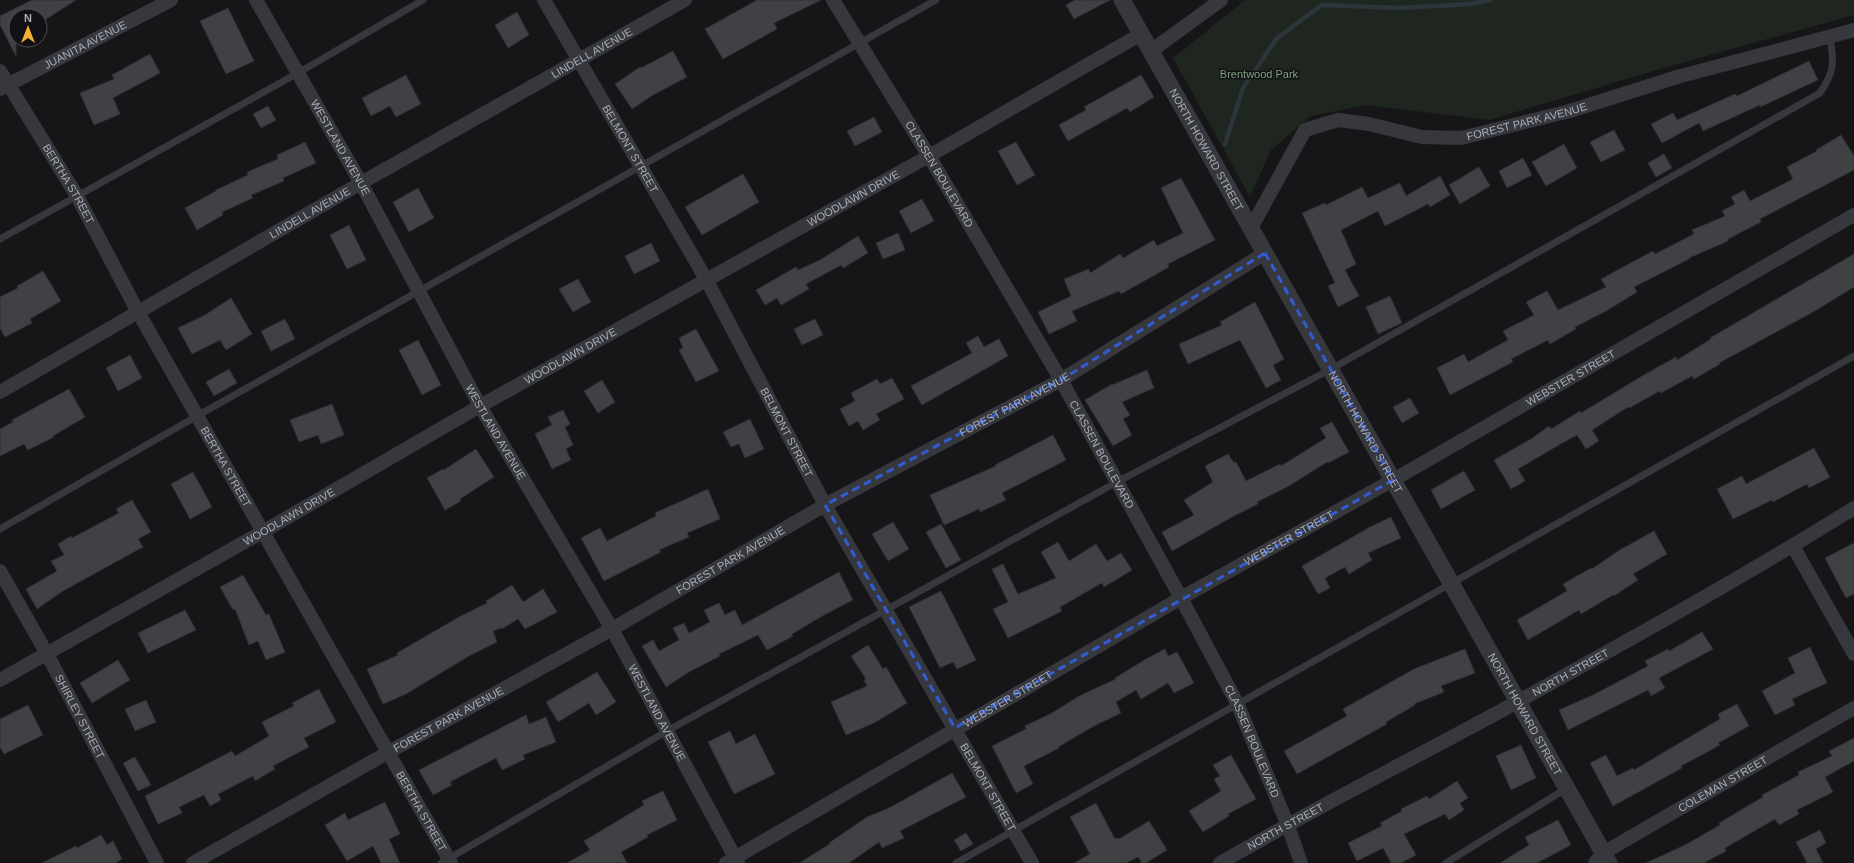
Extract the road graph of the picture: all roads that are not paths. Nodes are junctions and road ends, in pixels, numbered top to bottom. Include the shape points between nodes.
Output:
1 (171, 0) edge
2 (256, 0) edge
3 (423, 0) edge
4 (544, 0) edge
5 (684, 0) edge
6 (833, 0) edge
7 (936, 0) edge
8 (1122, 0) edge
9 (1222, 0) edge
10 (1854, 30) edge
11 (1141, 34) junction
12 (1830, 37) junction
13 (859, 43) junction
14 (1151, 51) junction
15 (580, 60) junction
16 (0, 71) edge
17 (298, 73) junction
18 (4, 87) edge
19 (929, 156) junction
20 (642, 167) junction
21 (361, 183) junction
22 (77, 196) junction
23 (1854, 215) edge
24 (1251, 228) junction
25 (0, 239) edge
26 (1265, 253) junction
27 (706, 279) junction
28 (419, 292) junction
29 (138, 312) junction
30 (1854, 356) edge
31 (1331, 369) junction
32 (1061, 380) junction
33 (0, 392) edge
34 (480, 406) junction
35 (197, 416) junction
36 (1393, 480) junction
37 (1118, 482) junction
38 (825, 505) junction
39 (1854, 508) edge
40 (0, 529) edge
41 (264, 532) junction
42 (1793, 546) junction
43 (0, 571) edge
44 (1451, 583) junction
45 (1181, 598) junction
46 (887, 611) junction
47 (612, 629) junction
48 (47, 654) junction
49 (1854, 654) edge
50 (0, 680) edge
51 (1518, 702) junction
52 (1237, 703) junction
53 (1854, 708) edge
54 (955, 728) junction
55 (667, 731) junction
56 (387, 753) junction
57 (1567, 788) junction
58 (1287, 823) junction
59 (1014, 831) junction
60 (1603, 860) edge
61 (733, 861) edge
62 (446, 862) edge
63 (157, 863) edge
64 (193, 863) edge
65 (956, 863) edge
66 (1032, 863) edge
67 (1220, 863) edge
68 (1301, 863) edge
69 (1446, 863) edge

1 - 18 street, JUANITA AVENUE
2 - 17 street, WESTLAND AVENUE
3 - 17 lane
4 - 15 street, BELMONT STREET
5 - 15 street, LINDELL AVENUE
6 - 13 street, CLASSEN BOULEVARD
7 - 13 lane
8 - 11 street, NORTH HOWARD STREET
9 - 14 street
10 - 12 street, FOREST PARK AVENUE
11 - 14 street, NORTH HOWARD STREET
11 - 19 street, WOODLAWN DRIVE
12 - 24 street, FOREST PARK AVENUE via 1677,77 1570,112 1461,138 1422,137 1369,124 1338,120 1305,130
12 - 31 lane via 1833,58 1830,78 1820,93
13 - 19 street, CLASSEN BOULEVARD
13 - 20 lane
14 - 24 street, NORTH HOWARD STREET
15 - 20 street, BELMONT STREET
15 - 21 street, LINDELL AVENUE
16 - 18 street, BERTHA STREET
17 - 21 street, WESTLAND AVENUE
17 - 22 lane
18 - 22 street, BERTHA STREET
19 - 27 street, WOODLAWN DRIVE
19 - 32 street, CLASSEN BOULEVARD
20 - 27 street, BELMONT STREET
20 - 28 lane
21 - 28 street, WESTLAND AVENUE
21 - 29 street, LINDELL AVENUE
22 - 25 lane
22 - 29 street, BERTHA STREET
23 - 36 street, WEBSTER STREET
24 - 26 street, NORTH HOWARD STREET
26 - 31 street, NORTH HOWARD STREET
26 - 32 street, FOREST PARK AVENUE
27 - 34 street, WOODLAWN DRIVE
27 - 38 street, BELMONT STREET
28 - 34 street, WESTLAND AVENUE
28 - 35 lane
29 - 33 street, LINDELL AVENUE
29 - 35 street, BERTHA STREET
30 - 44 lane
31 - 36 street, NORTH HOWARD STREET
31 - 37 lane
32 - 37 street, CLASSEN BOULEVARD
32 - 38 street, FOREST PARK AVENUE
34 - 41 street, WOODLAWN DRIVE
34 - 47 street, WESTLAND AVENUE
35 - 40 lane
35 - 41 street, BERTHA STREET
36 - 44 street, NORTH HOWARD STREET
36 - 45 street, WEBSTER STREET
37 - 45 street, CLASSEN BOULEVARD
37 - 46 lane
38 - 46 street, BELMONT STREET
38 - 47 street, FOREST PARK AVENUE
39 - 42 street, NORTH STREET
41 - 48 street, WOODLAWN DRIVE
41 - 56 street, BERTHA STREET
42 - 49 street
42 - 51 street, NORTH STREET
43 - 48 street, SHIRLEY STREET
44 - 51 street, NORTH HOWARD STREET
44 - 52 lane
45 - 52 street, CLASSEN BOULEVARD
45 - 54 street, WEBSTER STREET
46 - 54 street, BELMONT STREET
46 - 55 lane
47 - 55 street, WESTLAND AVENUE
47 - 56 street, FOREST PARK AVENUE
48 - 50 street, WOODLAWN DRIVE
48 - 63 street, SHIRLEY STREET
51 - 57 street, NORTH HOWARD STREET
51 - 58 street, NORTH STREET
52 - 58 street, CLASSEN BOULEVARD
52 - 59 lane
53 - 60 street, COLEMAN STREET
54 - 59 street, BELMONT STREET
54 - 61 street, WEBSTER STREET
55 - 61 street, WESTLAND AVENUE
55 - 62 lane
56 - 62 street, BERTHA STREET
56 - 64 street, FOREST PARK AVENUE
57 - 60 street, NORTH HOWARD STREET
57 - 69 lane
58 - 67 street, NORTH STREET
58 - 68 street, CLASSEN BOULEVARD
59 - 65 lane
59 - 66 street, BELMONT STREET

